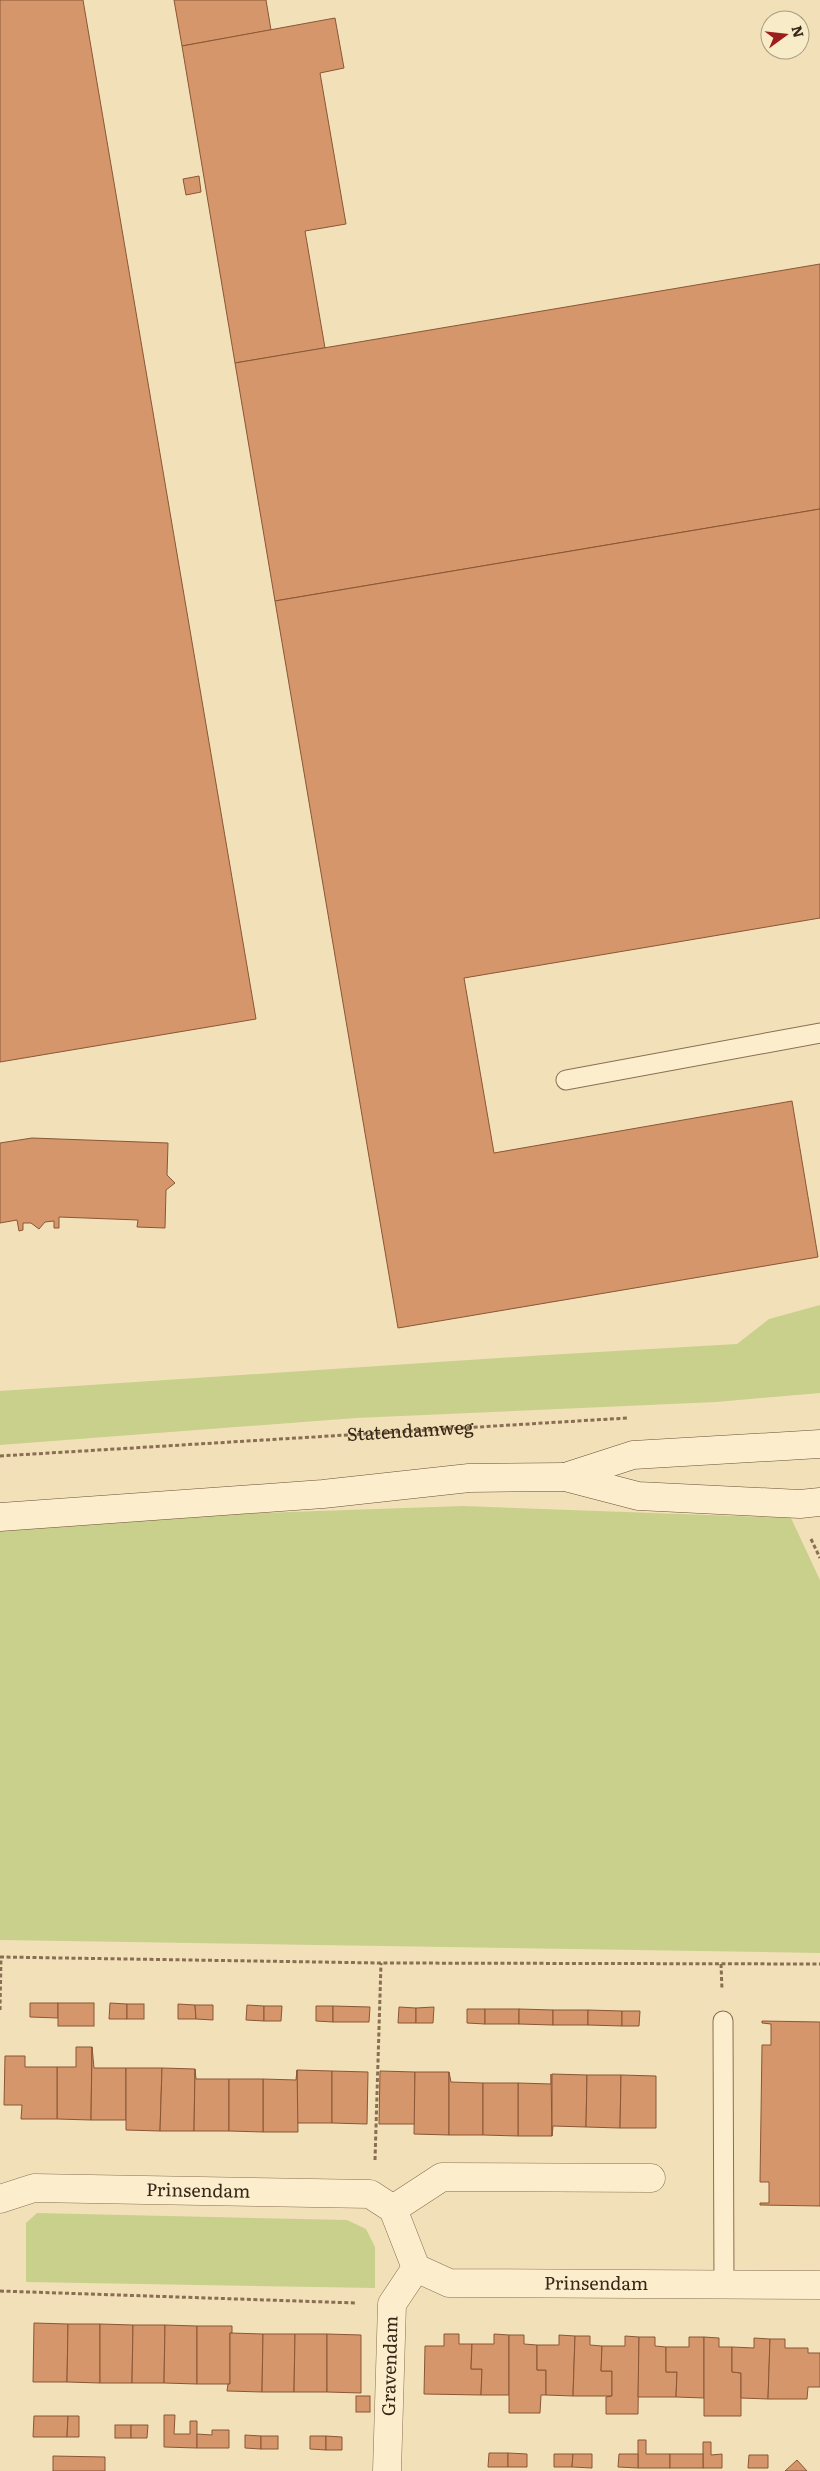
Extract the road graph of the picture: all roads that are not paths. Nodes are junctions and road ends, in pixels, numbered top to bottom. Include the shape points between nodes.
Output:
1 (820, 1033) edge
2 (566, 1080) dead end
3 (820, 1444) edge
4 (565, 1478) junction
5 (820, 1502) edge
6 (0, 1517) edge
7 (723, 2021) dead end
8 (651, 2178) dead end
9 (0, 2199) edge
10 (393, 2209) junction
11 (416, 2268) junction
12 (724, 2284) junction
13 (820, 2285) edge
14 (387, 2471) edge

1 - 2 lane
3 - 4 street via 633,1455
4 - 5 street via 638,1496 800,1504
4 - 6 street via 469,1478 323,1494
7 - 12 lane
8 - 10 street via 442,2177
9 - 10 street, Prinsendam via 34,2188 370,2194
10 - 11 street
11 - 12 street, Prinsendam via 449,2283
11 - 14 street, Gravendam via 392,2304
12 - 13 street, Prinsendam

